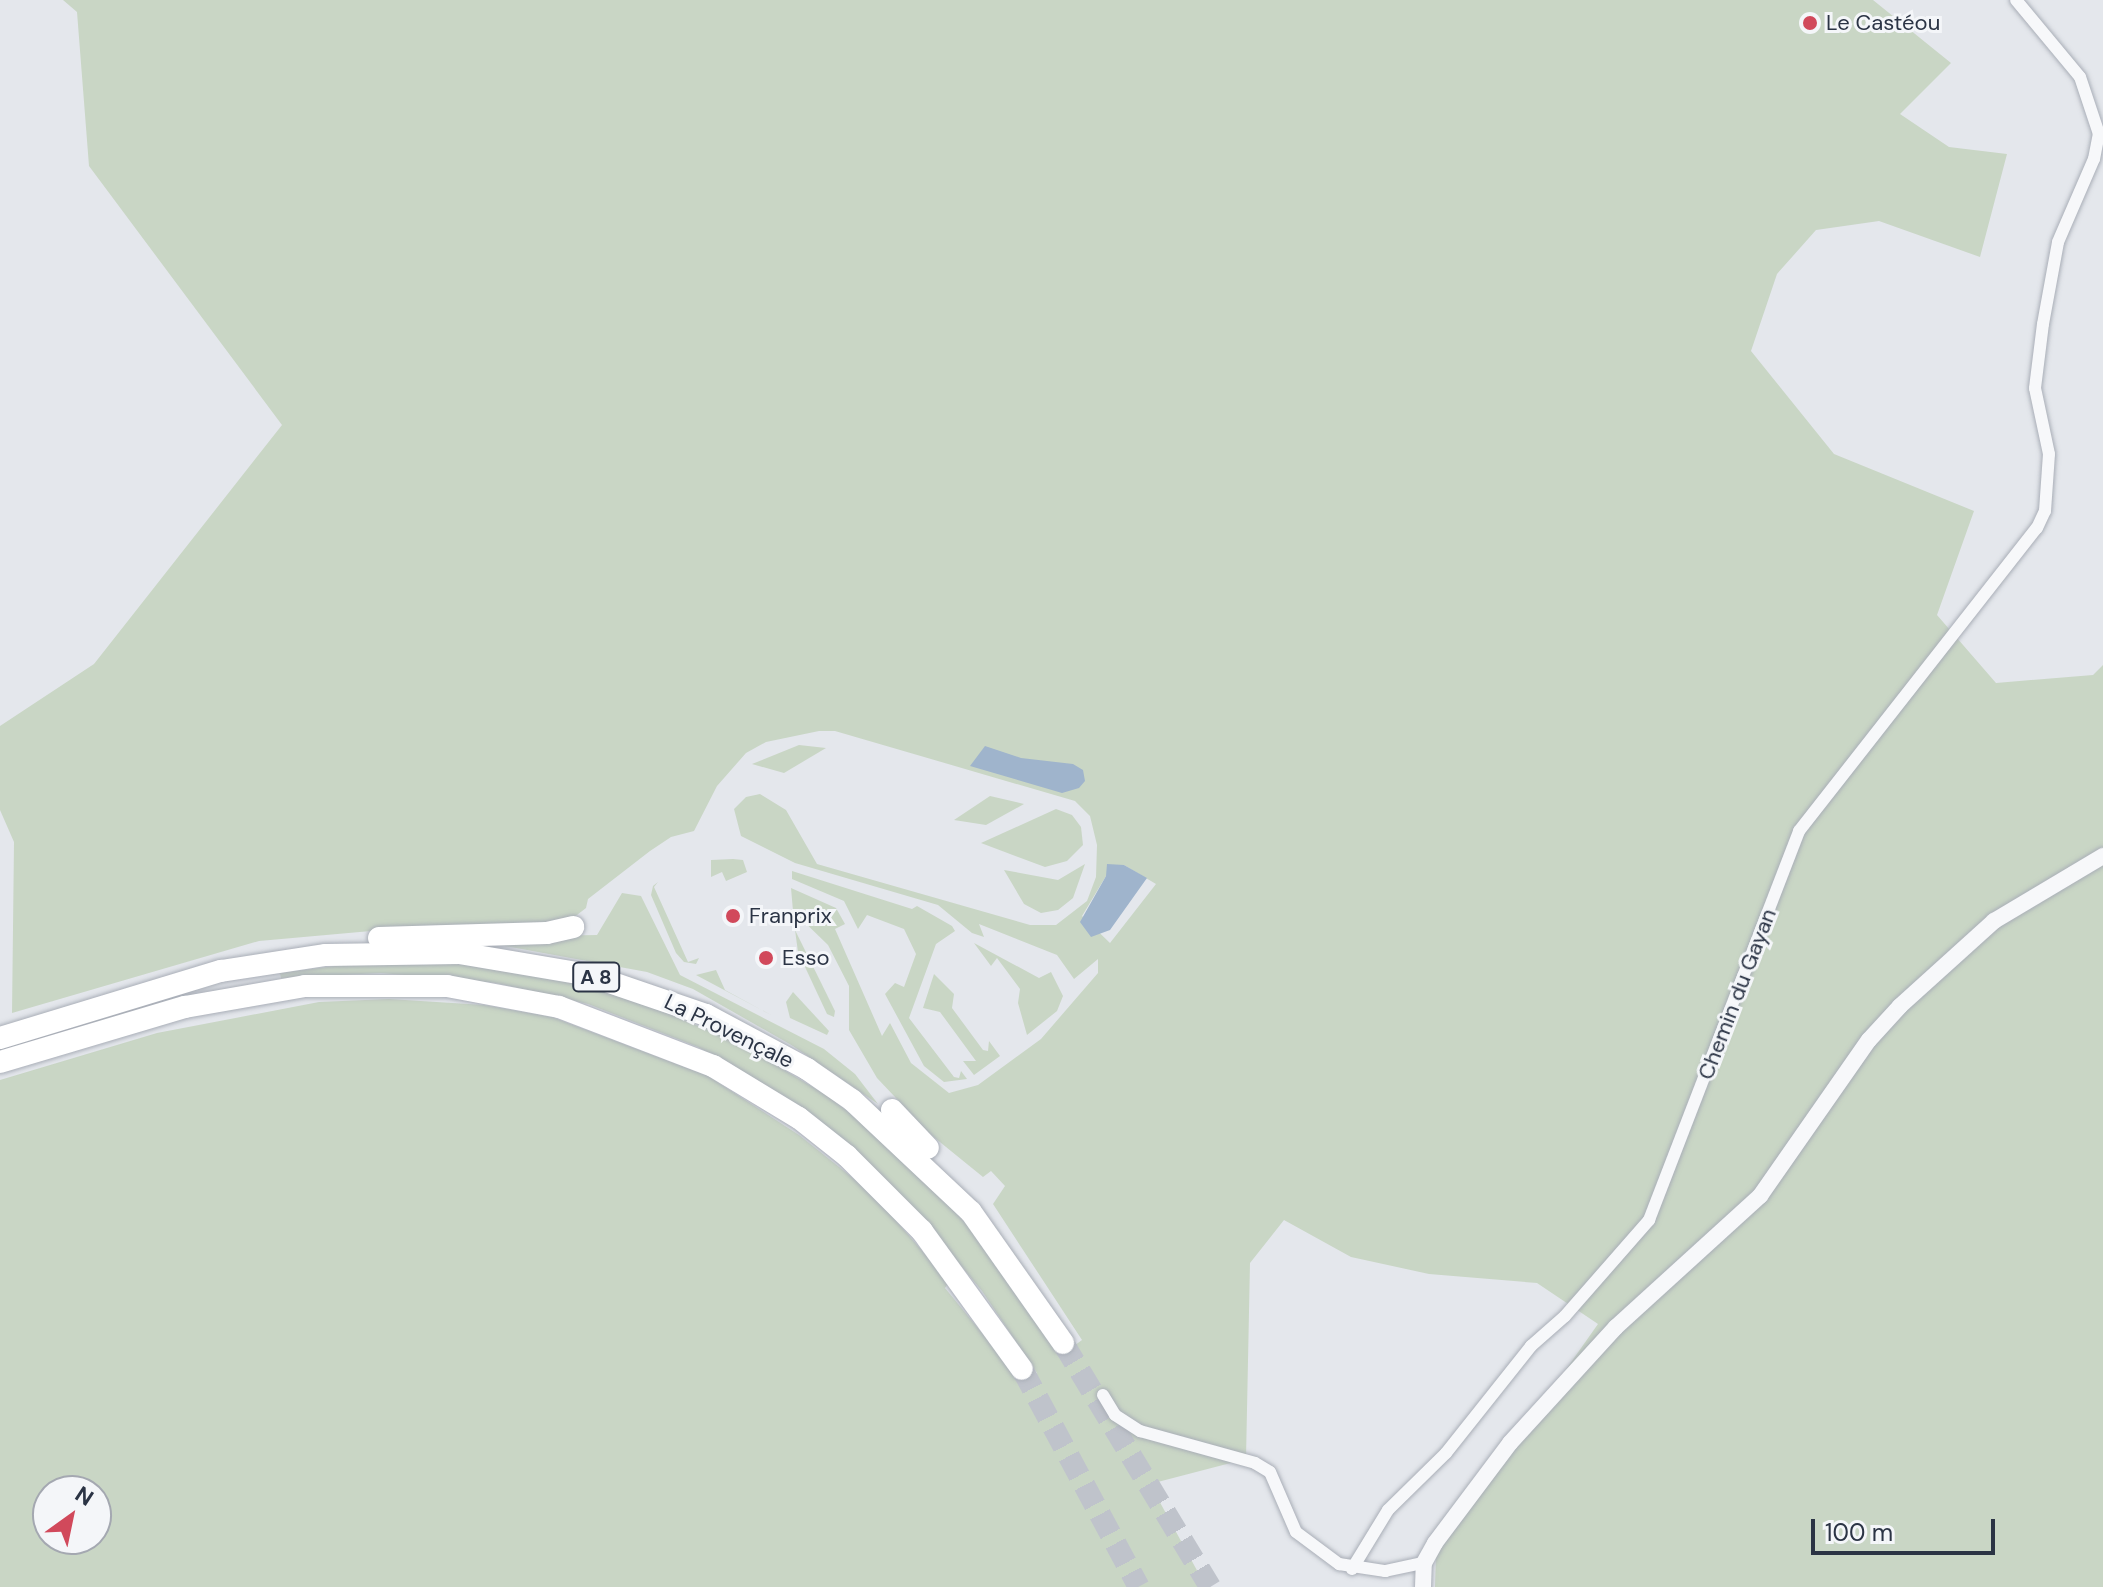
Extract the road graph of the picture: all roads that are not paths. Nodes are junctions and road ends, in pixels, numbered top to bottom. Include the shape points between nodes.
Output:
1 (2019, 1) edge
2 (2103, 856) edge
3 (573, 927) dead end
4 (221, 971) junction
5 (0, 1038) edge
6 (0, 1062) edge
7 (892, 1110) dead end
8 (1005, 1256) junction
9 (1063, 1343) tunnel mouth
10 (1022, 1369) tunnel mouth
11 (1103, 1395) dead end
12 (1424, 1563) junction
13 (1352, 1569) junction
14 (1423, 1587) edge

1 - 13 street, Chemin du Gayan via 2080,77 2099,134 2094,159 2058,242 2035,388 2049,454 2049,488 2037,528 1799,831 1649,1220 1503,1378 1446,1453 1388,1510
2 - 12 street via 1994,921 1900,1006 1869,1040 1760,1196 1616,1327 1510,1443
3 - 4 highway via 547,933 323,942 273,951
4 - 5 highway, La Provençale / A 8
4 - 8 highway, La Provençale / A 8 via 326,955 459,953 549,966 671,1001 758,1041 852,1100 947,1186
6 - 10 highway, La Provençale / A 8 via 185,1007 305,986 447,986 559,1007 713,1066 799,1118 847,1156 922,1231
7 - 8 highway via 981,1209
8 - 9 highway, La Provençale / A 8
11 - 13 street via 1123,1423 1140,1431 1255,1463 1270,1472 1296,1532 1308,1546
12 - 13 street via 1385,1571
12 - 14 street

